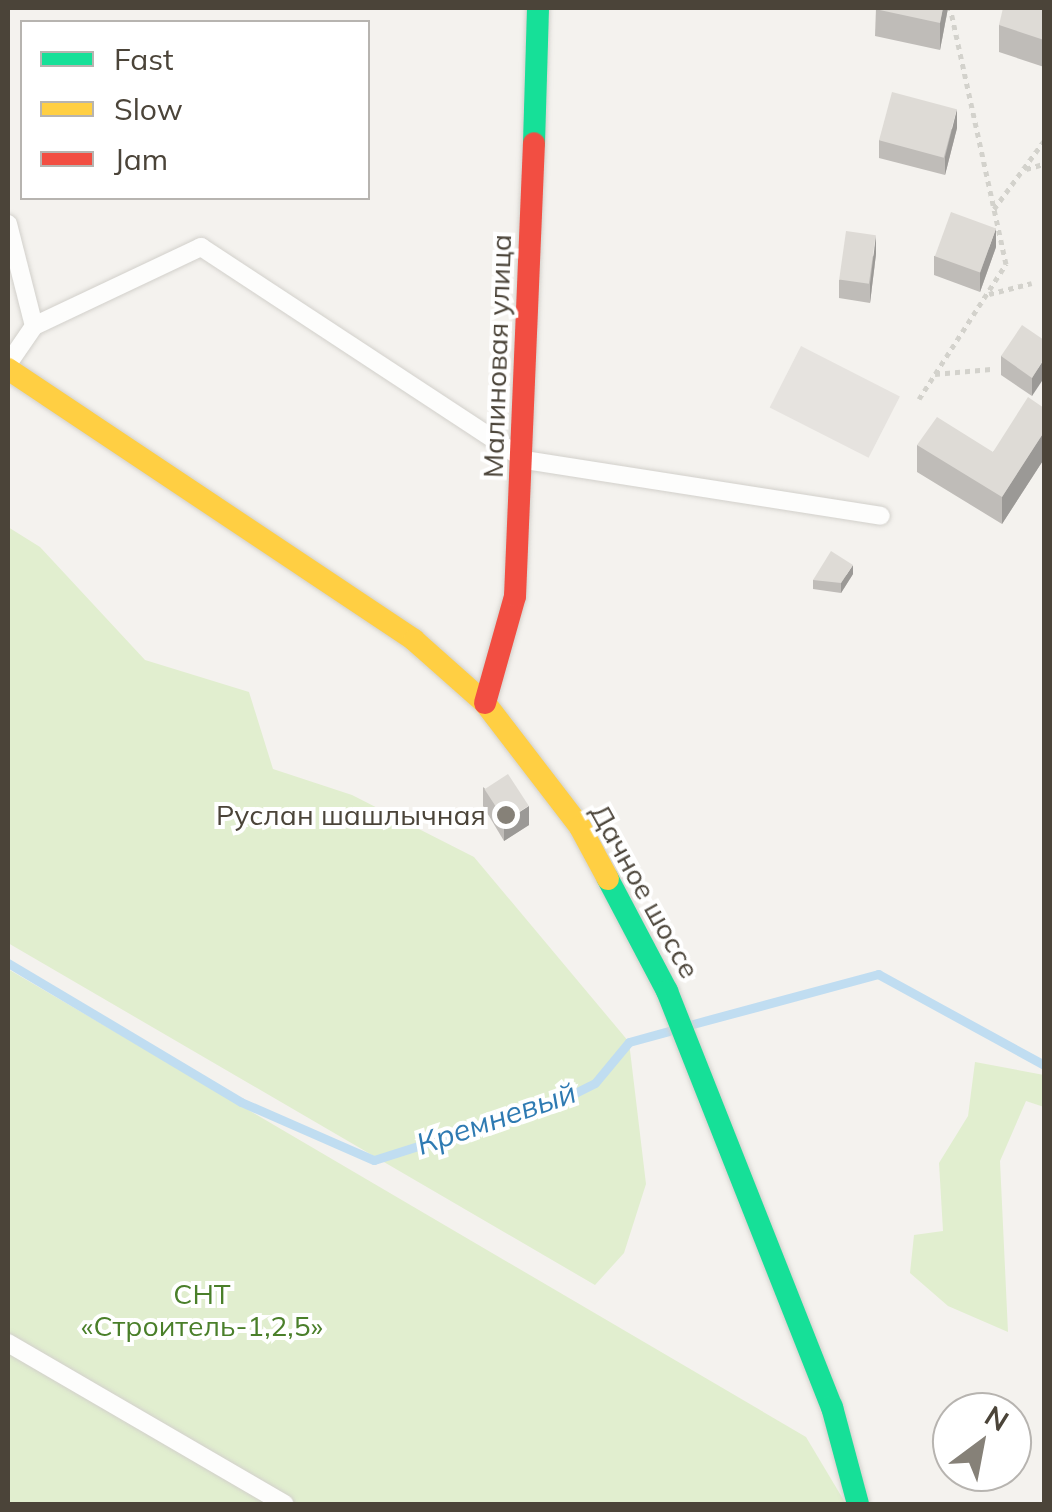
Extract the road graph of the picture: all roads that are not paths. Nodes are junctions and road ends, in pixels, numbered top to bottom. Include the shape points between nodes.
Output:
1 (538, 8) edge
2 (8, 224) edge
3 (34, 326) junction
4 (8, 367) edge
5 (526, 460) junction
6 (881, 516) dead end
7 (485, 703) junction
8 (8, 1343) edge
9 (285, 1504) edge
10 (858, 1504) edge

1 - 5 main road, Малиновая улица
2 - 3 lane
3 - 4 lane
3 - 5 lane via 201,246
4 - 7 main road, Дачное шоссе via 414,640
5 - 6 lane
5 - 7 main road, Малиновая улица via 515,596
7 - 10 main road, Дачное шоссе via 580,827 667,992 832,1407
8 - 9 lane

